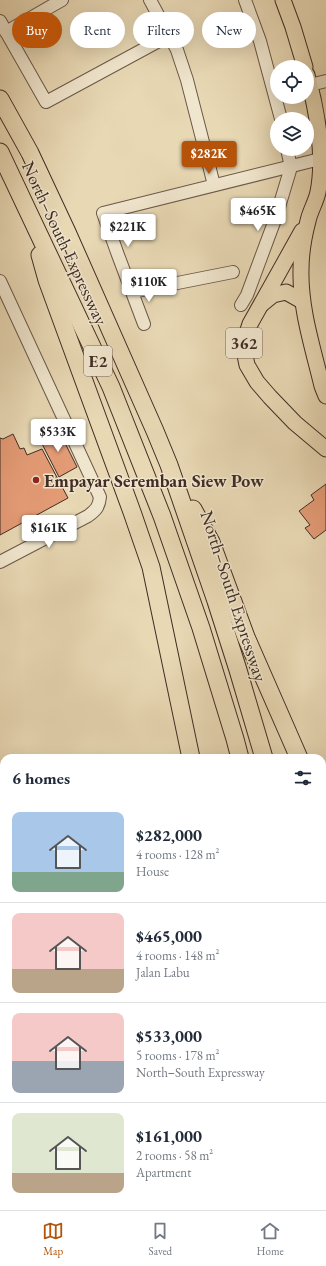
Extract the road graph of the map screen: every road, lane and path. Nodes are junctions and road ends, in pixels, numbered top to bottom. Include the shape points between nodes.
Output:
1 (62, 0) edge
2 (150, 0) edge
3 (245, 0) edge
4 (283, 0) edge
5 (157, 12) edge
6 (3, 27) edge
7 (147, 48) edge
8 (176, 48) edge
9 (303, 60) edge
10 (314, 80) edge
11 (326, 81) edge
12 (0, 99) edge
13 (313, 104) edge
14 (279, 112) edge
15 (0, 152) edge
16 (289, 156) edge
17 (320, 159) junction
18 (291, 166) junction
19 (214, 186) junction
20 (27, 208) junction
21 (308, 222) junction
22 (233, 272) dead end
23 (0, 281) edge
24 (132, 292) junction
25 (302, 301) junction
26 (241, 305) dead end
27 (260, 306) junction
28 (144, 324) dead end
29 (326, 396) edge
30 (326, 449) edge
31 (169, 465) junction
32 (0, 562) edge
33 (190, 754) edge
34 (239, 754) edge
35 (263, 754) edge
36 (297, 754) edge

1 - 6 street
2 - 5 street
3 - 14 street via 260,41
4 - 9 main road
6 - 7 street via 46,102
8 - 19 street via 187,80
10 - 11 street
12 - 31 highway, North–South Expressway / E2 via 30,153 67,232
13 - 17 main road, 362 via 320,143
15 - 20 highway, North–South Expressway / E2
16 - 18 street
17 - 18 street
17 - 21 main road, 362 via 318,192
18 - 19 street
18 - 26 street via 276,217
19 - 24 street via 103,213
20 - 33 highway via 47,280 151,567
20 - 34 highway, North–South Expressway / E2 via 111,387 162,516 201,628
21 - 25 main road, 362 via 301,269
21 - 27 main road, 362
22 - 24 street
23 - 32 street via 100,497 99,505 88,516
24 - 28 street
25 - 27 main road via 286,292 273,295
25 - 29 main road, 362
27 - 30 main road, 362 via 243,345 247,365 270,397 295,423
31 - 35 highway, North–South Expressway / E2 via 216,601
31 - 36 highway via 211,542 246,638

